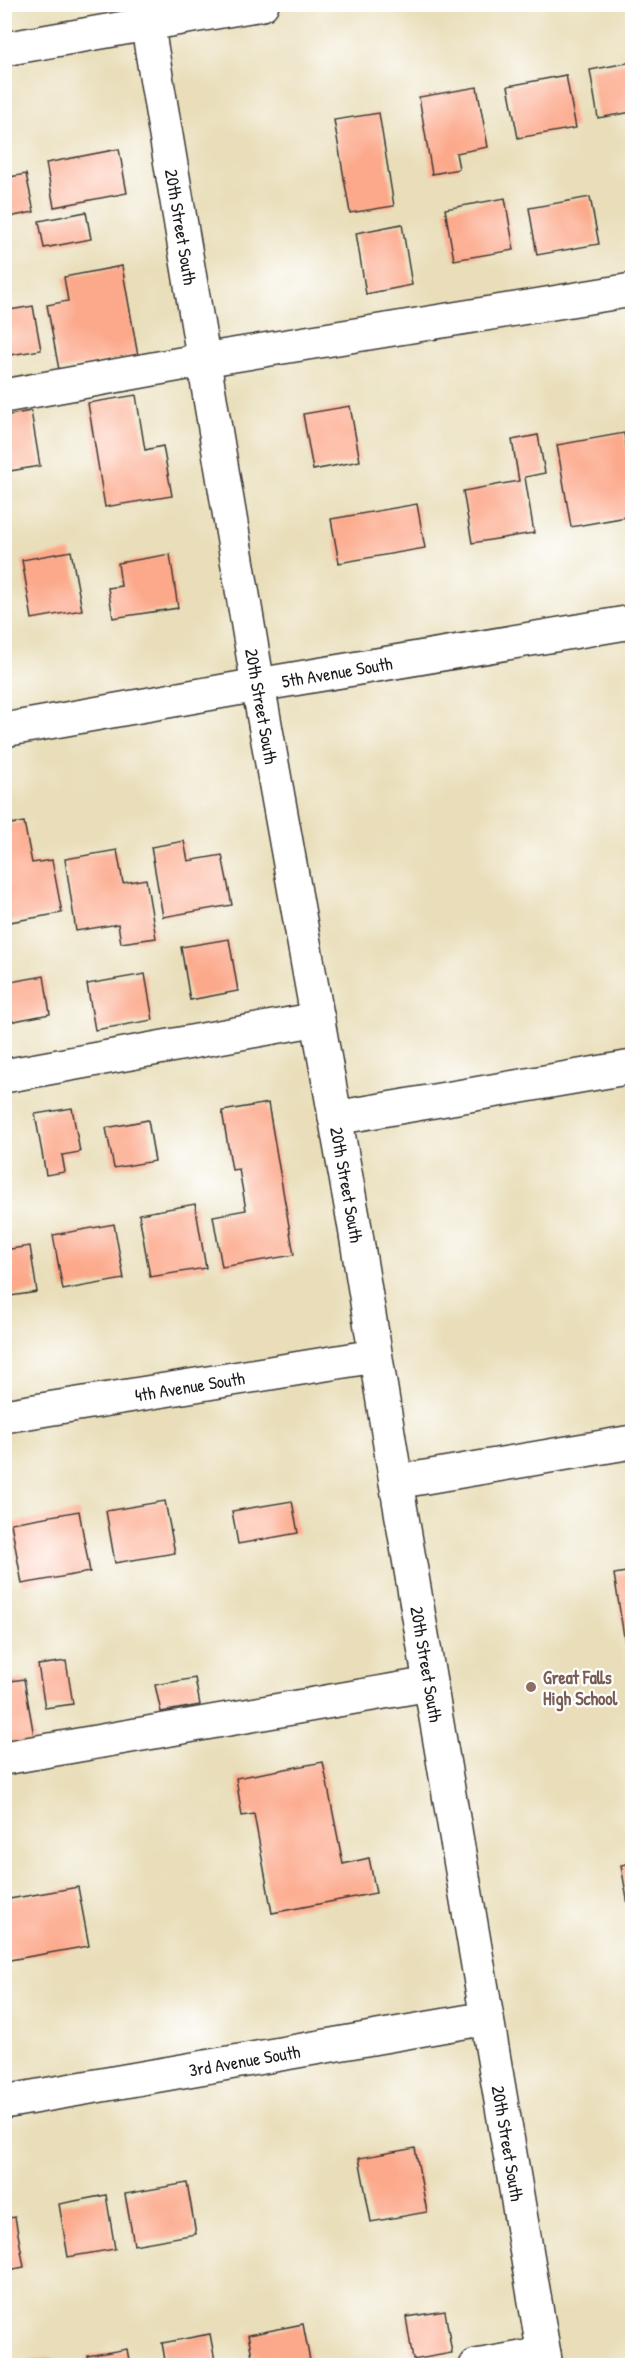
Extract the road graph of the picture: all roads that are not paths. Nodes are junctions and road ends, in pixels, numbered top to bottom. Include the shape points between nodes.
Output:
1 (262, 4) edge
2 (146, 14) edge
3 (4, 49) edge
4 (633, 290) edge
5 (203, 360) junction
6 (4, 396) edge
7 (633, 622) edge
8 (258, 685) junction
9 (4, 730) edge
10 (318, 1019) junction
11 (633, 1067) edge
12 (4, 1076) edge
13 (335, 1118) junction
14 (375, 1356) junction
15 (4, 1416) edge
16 (633, 1442) edge
17 (396, 1482) junction
18 (430, 1684) junction
19 (4, 1758) edge
20 (487, 2018) junction
21 (4, 2102) edge
22 (545, 2360) edge
23 (476, 2366) edge

1 - 2 street
2 - 3 street
2 - 5 street, 20th Street South
4 - 5 street
5 - 6 street
5 - 8 street, 20th Street South
7 - 8 street, 5th Avenue South
8 - 9 street, 5th Avenue South
8 - 10 street, 20th Street South
10 - 12 street
10 - 13 street, 20th Street South
11 - 13 street
13 - 14 street, 20th Street South
14 - 15 street, 4th Avenue South
14 - 17 street, 20th Street South
16 - 17 street
17 - 18 street, 20th Street South
18 - 19 street
18 - 20 street, 20th Street South
20 - 21 street, 3rd Avenue South
20 - 22 street, 20th Street South
22 - 23 street

